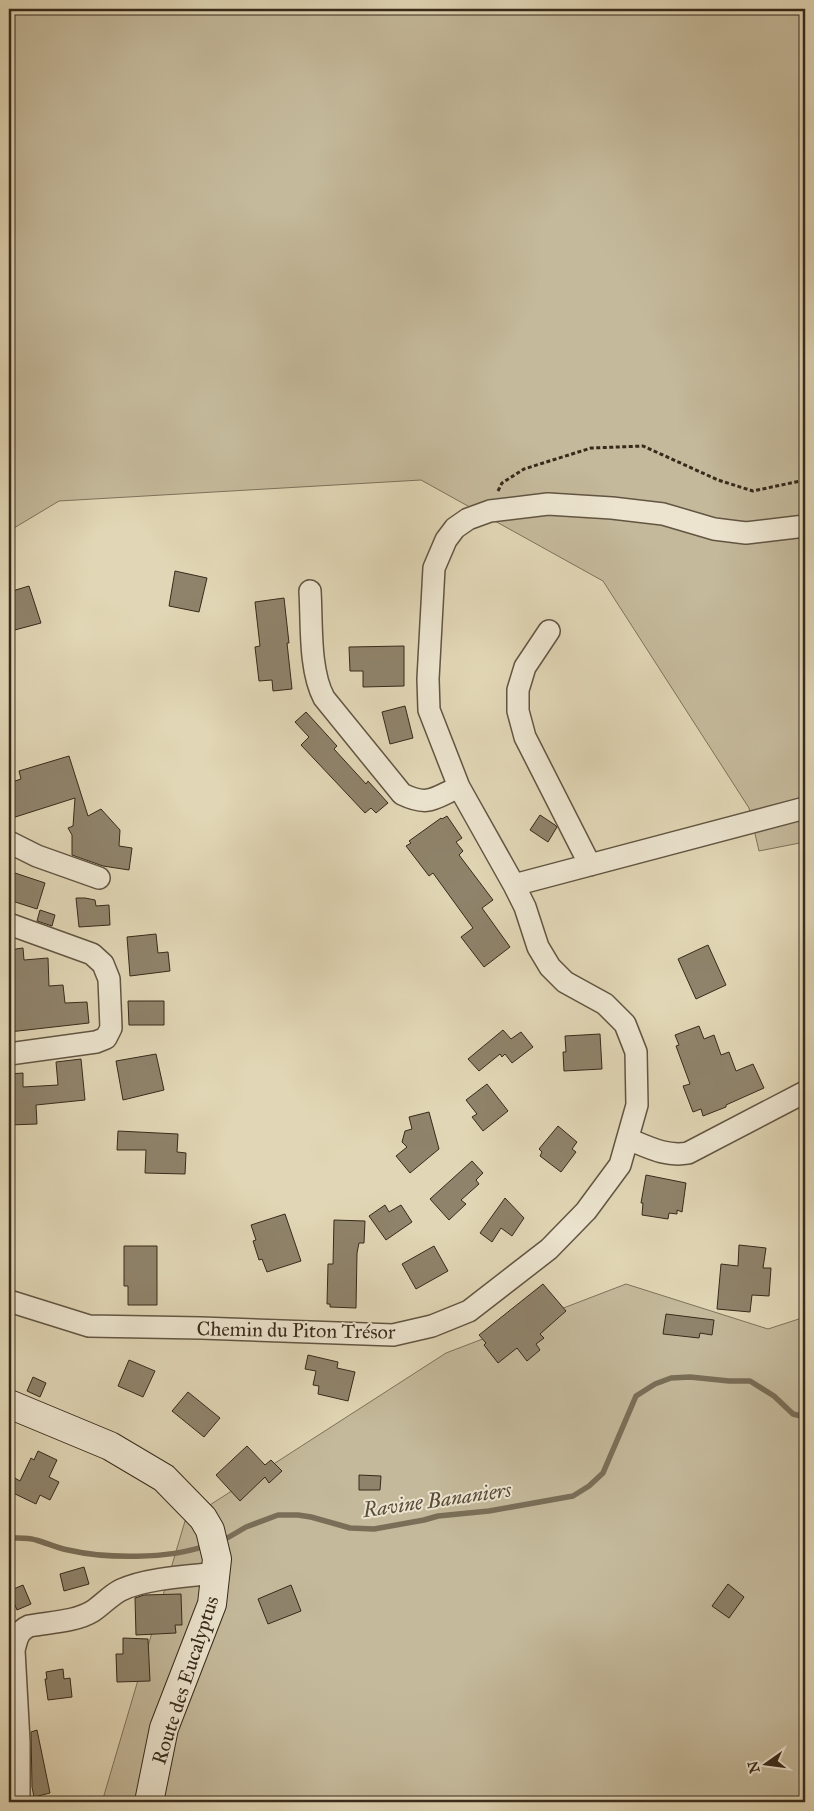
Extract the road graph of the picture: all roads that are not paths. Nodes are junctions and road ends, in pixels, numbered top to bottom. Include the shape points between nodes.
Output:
1 (805, 526) edge
2 (310, 591) dead end
3 (549, 631) dead end
4 (459, 787) junction
5 (805, 808) edge
6 (9, 842) edge
7 (590, 864) junction
8 (99, 878) dead end
9 (514, 884) junction
10 (9, 924) edge
11 (9, 1054) edge
12 (805, 1092) edge
13 (628, 1139) junction
14 (9, 1301) edge
15 (9, 1404) edge
16 (217, 1566) junction
17 (19, 1802) edge
18 (149, 1802) edge

1 - 4 street, Chemin du Piton Trésor via 746,533 714,529 663,514 548,504 490,511 455,528 434,568 428,679 429,710
2 - 4 street via 314,673 324,698 402,794 416,801 430,800
3 - 7 street via 525,667 518,690 518,711 525,737
4 - 9 street, Chemin du Piton Trésor
5 - 7 street
6 - 8 street via 37,856
7 - 9 street
9 - 13 street, Chemin du Piton Trésor via 538,947 550,967 565,982 605,1004 625,1024 636,1052 637,1105
10 - 11 street via 92,954 103,964 109,979 111,1028 106,1038 96,1042
12 - 13 street via 688,1153 662,1153
13 - 14 street, Chemin du Piton Trésor via 620,1165 586,1212 549,1249 469,1311 432,1326 392,1335 89,1326
15 - 16 main road, Route des Eucalyptus via 110,1446 164,1478 198,1512 210,1530
16 - 17 street via 122,1590 79,1618 22,1629 14,1650
16 - 18 main road, Route des Eucalyptus via 212,1604 164,1728

